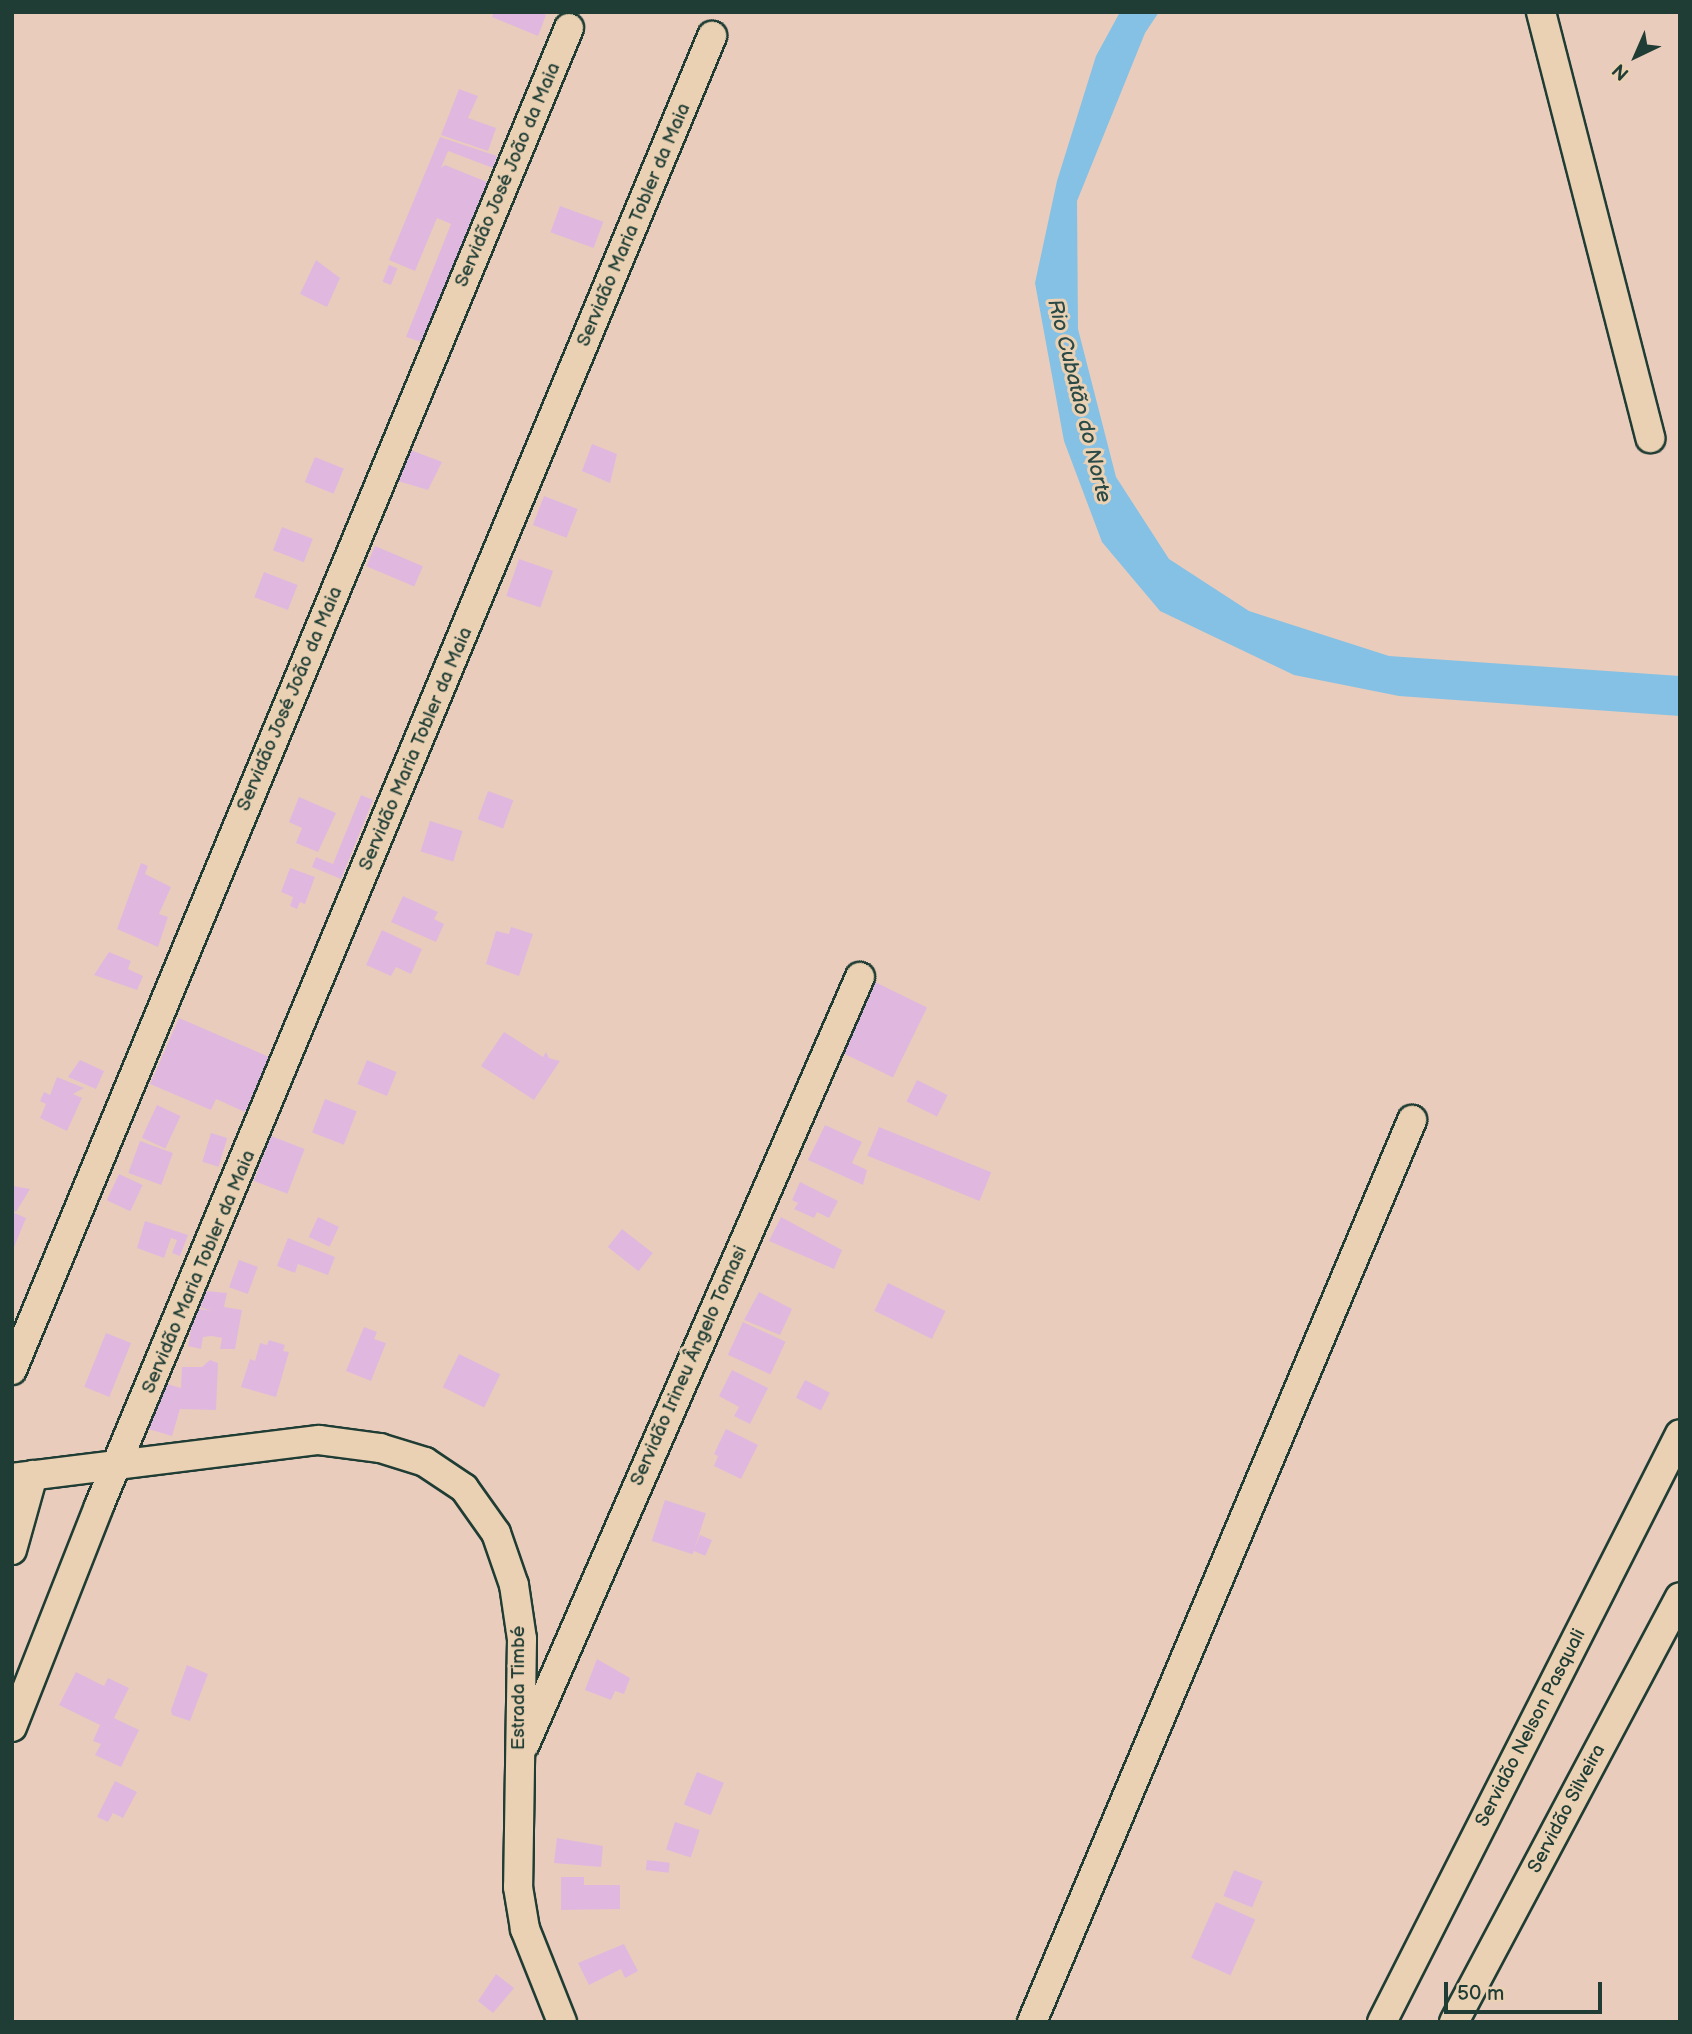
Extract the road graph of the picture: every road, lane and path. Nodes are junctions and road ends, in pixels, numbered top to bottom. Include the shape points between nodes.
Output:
1 (1541, 12) edge
2 (569, 29) dead end
3 (712, 36) dead end
4 (1650, 438) dead end
5 (860, 977) dead end
6 (1412, 1120) dead end
7 (12, 1370) edge
8 (1680, 1434) edge
9 (120, 1461) junction
10 (23, 1477) edge
11 (12, 1550) edge
12 (1680, 1597) edge
13 (12, 1727) edge
14 (519, 1756) junction
15 (562, 2022) edge
16 (1032, 2022) edge
17 (1382, 2022) edge
18 (1454, 2022) edge

1 - 4 street
2 - 7 street, Servidão José João da Maia
3 - 9 street, Servidão Maria Tobler da Maia
5 - 14 street, Servidão Irineu Ângelo Tomasi
6 - 16 street
8 - 17 street, Servidão Nelson Pasquali
9 - 10 street, Estrada Timbé
9 - 13 street, Servidão Maria Tobler da Maia
9 - 14 street, Estrada Timbé via 319,1440 380,1448 425,1462 464,1488 496,1533 514,1585 522,1639
10 - 11 street
12 - 18 street, Servidão Silveira
14 - 15 street, Estrada Timbé via 518,1886 523,1918

